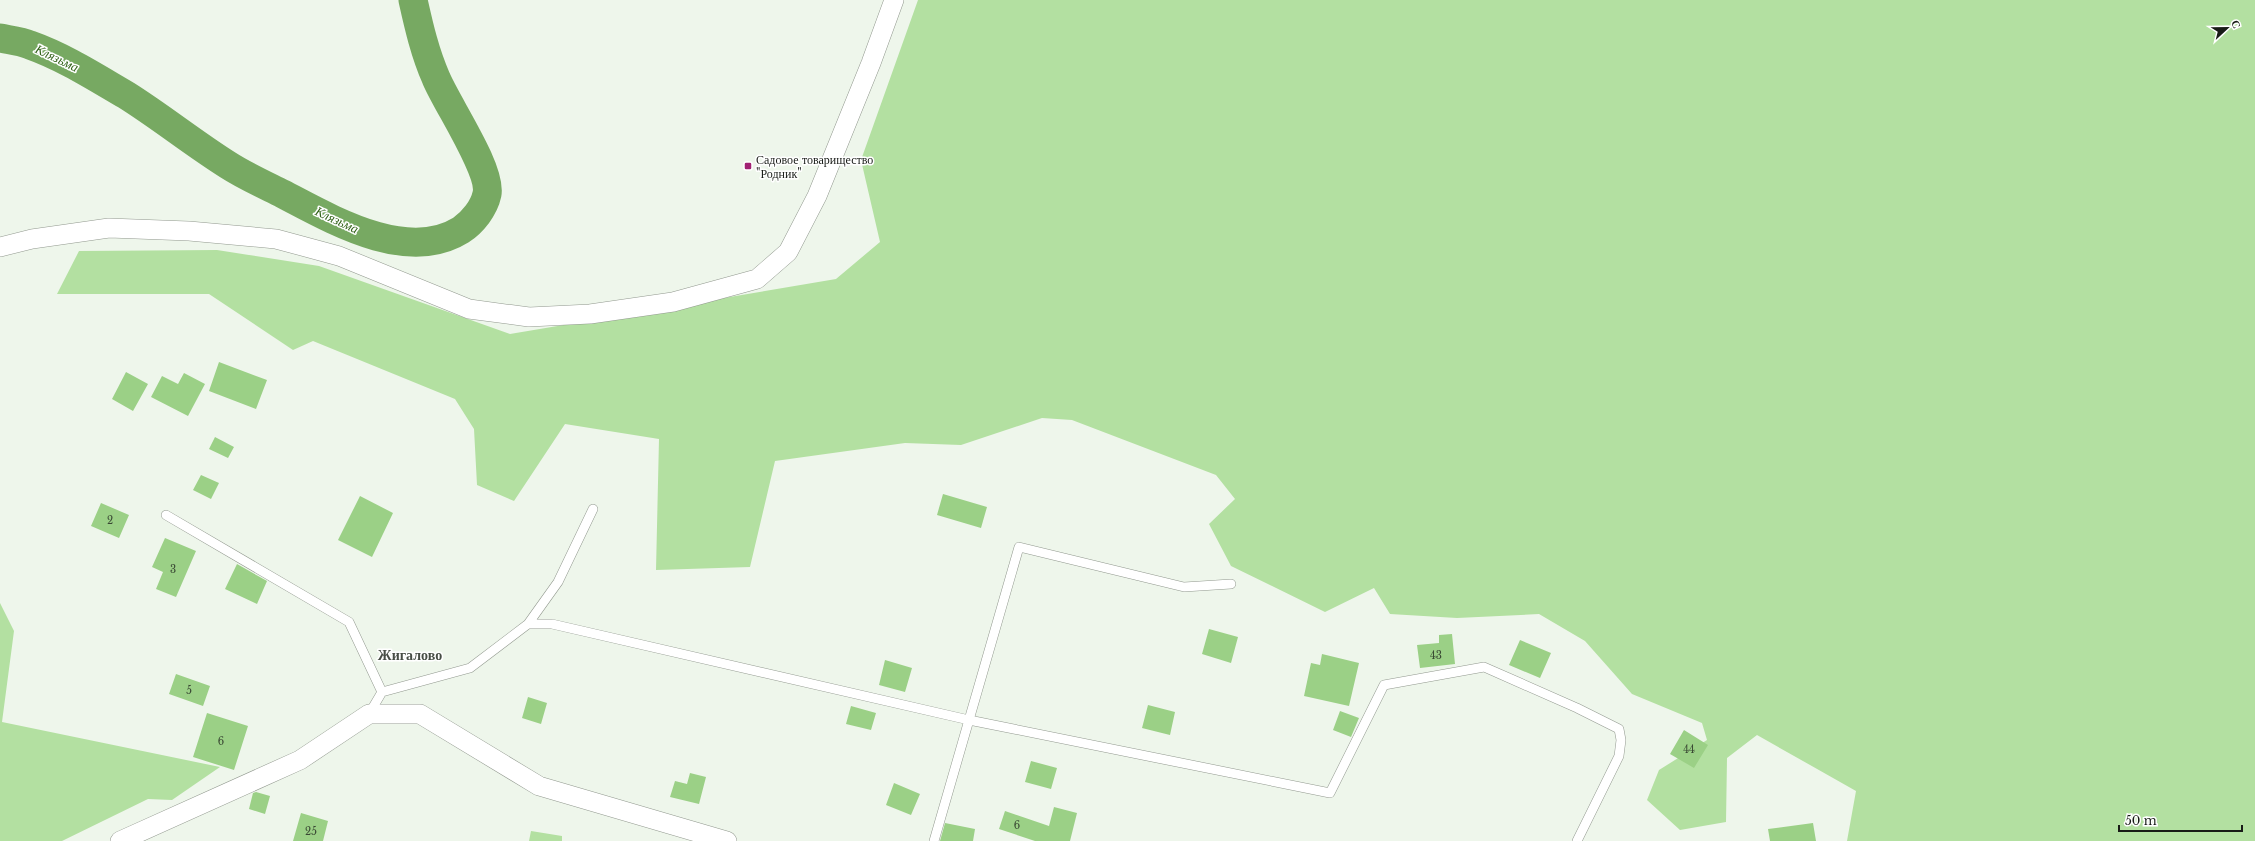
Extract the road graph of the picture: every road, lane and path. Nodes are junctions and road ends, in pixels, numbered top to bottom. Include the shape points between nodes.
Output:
1 (894, 0) edge
2 (0, 248) edge
3 (593, 509) dead end
4 (166, 515) dead end
5 (1231, 584) dead end
6 (528, 624) junction
7 (382, 692) junction
8 (369, 714) junction
9 (969, 720) junction
10 (120, 841) edge
11 (728, 841) edge
12 (934, 841) edge
13 (1577, 841) edge

1 - 2 street via 817,196 788,252 757,279 673,302 590,314 529,317 469,309 339,256 276,239 189,231 109,228 32,239
3 - 6 lane via 558,582
4 - 7 lane via 349,622
5 - 9 lane via 1184,586 1019,547
6 - 7 lane via 470,668
6 - 9 lane via 552,624
7 - 8 lane
8 - 10 street via 300,760
8 - 11 street via 420,714 539,786
9 - 12 lane
9 - 13 lane via 1330,793 1384,686 1484,667 1619,729 1619,756

